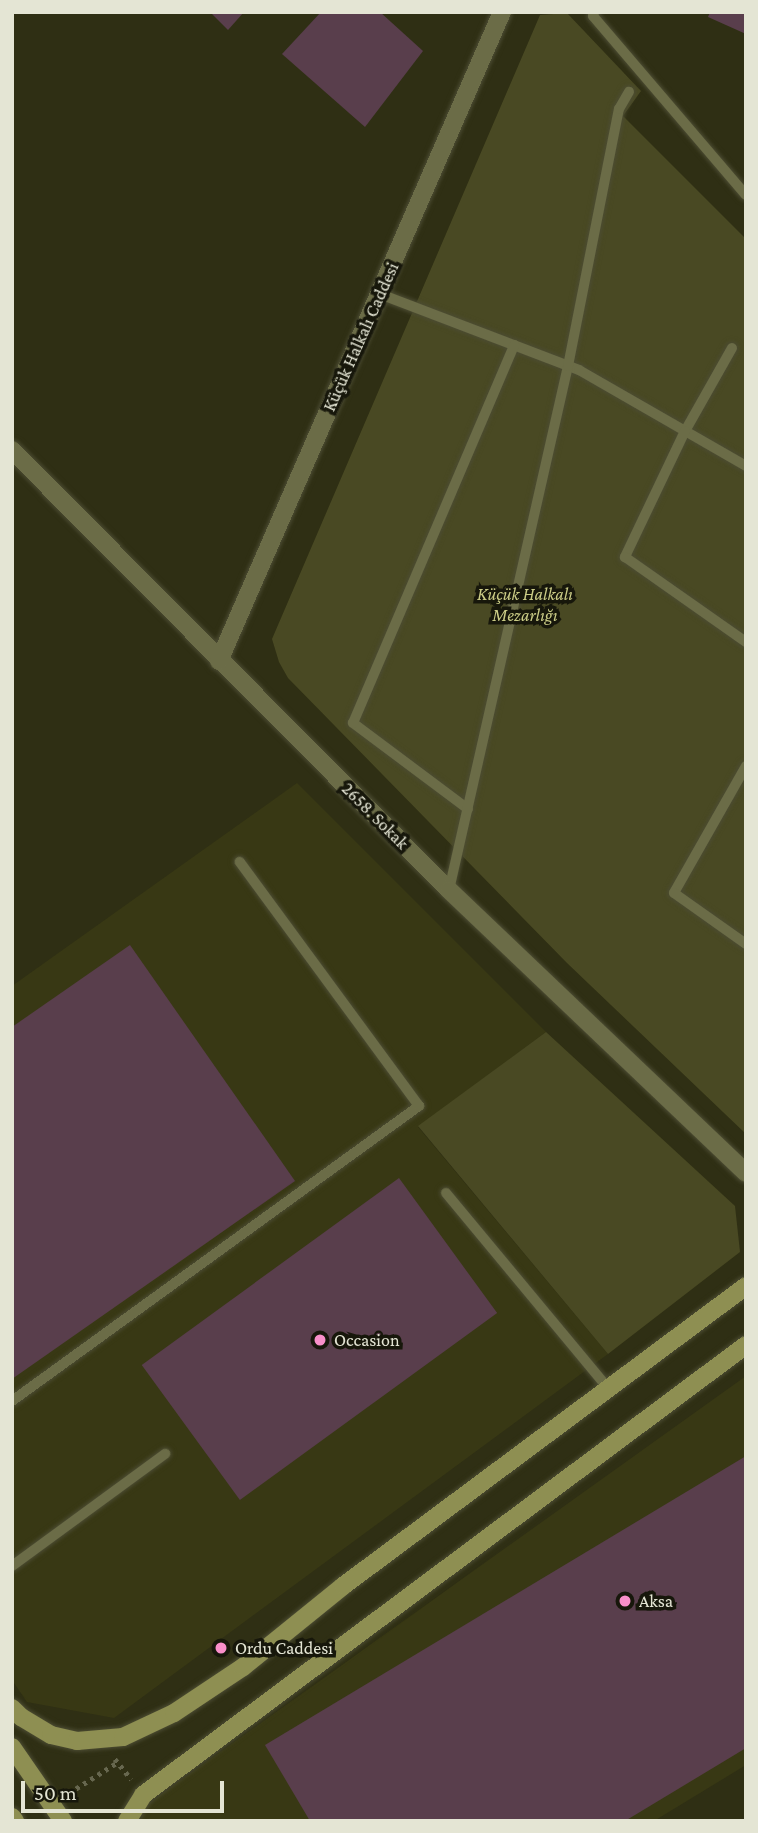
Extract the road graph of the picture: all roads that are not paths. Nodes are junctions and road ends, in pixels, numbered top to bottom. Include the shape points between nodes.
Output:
1 (502, 12) edge
2 (594, 12) edge
3 (629, 92) dead end
4 (746, 195) edge
5 (380, 293) junction
6 (514, 345) junction
7 (732, 348) dead end
8 (568, 366) junction
9 (685, 431) junction
10 (12, 450) edge
11 (746, 467) edge
12 (746, 642) edge
13 (219, 661) junction
14 (746, 766) edge
15 (468, 809) junction
16 (240, 862) dead end
17 (449, 890) junction
18 (746, 944) edge
19 (746, 1173) edge
20 (446, 1193) dead end
21 (746, 1286) edge
22 (746, 1345) edge
23 (608, 1388) junction
24 (12, 1401) edge
25 (165, 1454) dead end
26 (12, 1566) edge
27 (12, 1708) edge
28 (12, 1747) edge
29 (63, 1821) edge
30 (127, 1821) edge

1 - 5 street, Küçük Halkalı Caddesi
2 - 4 lane
3 - 8 lane via 619,109
5 - 6 lane
5 - 13 street, Küçük Halkalı Caddesi
6 - 8 lane
6 - 15 lane via 353,723
7 - 9 lane
8 - 9 lane
8 - 15 lane
9 - 11 lane
9 - 12 lane via 625,557
10 - 13 street, 2658. Sokak
13 - 17 street, 2658. Sokak
14 - 18 lane via 674,893
15 - 17 lane
16 - 24 lane via 419,1106
17 - 19 street, 2658. Sokak
20 - 23 lane
21 - 23 main road
22 - 30 main road via 143,1794
23 - 27 main road via 343,1586 243,1667 148,1727 103,1741 77,1741 51,1735
25 - 26 lane
28 - 29 main road

